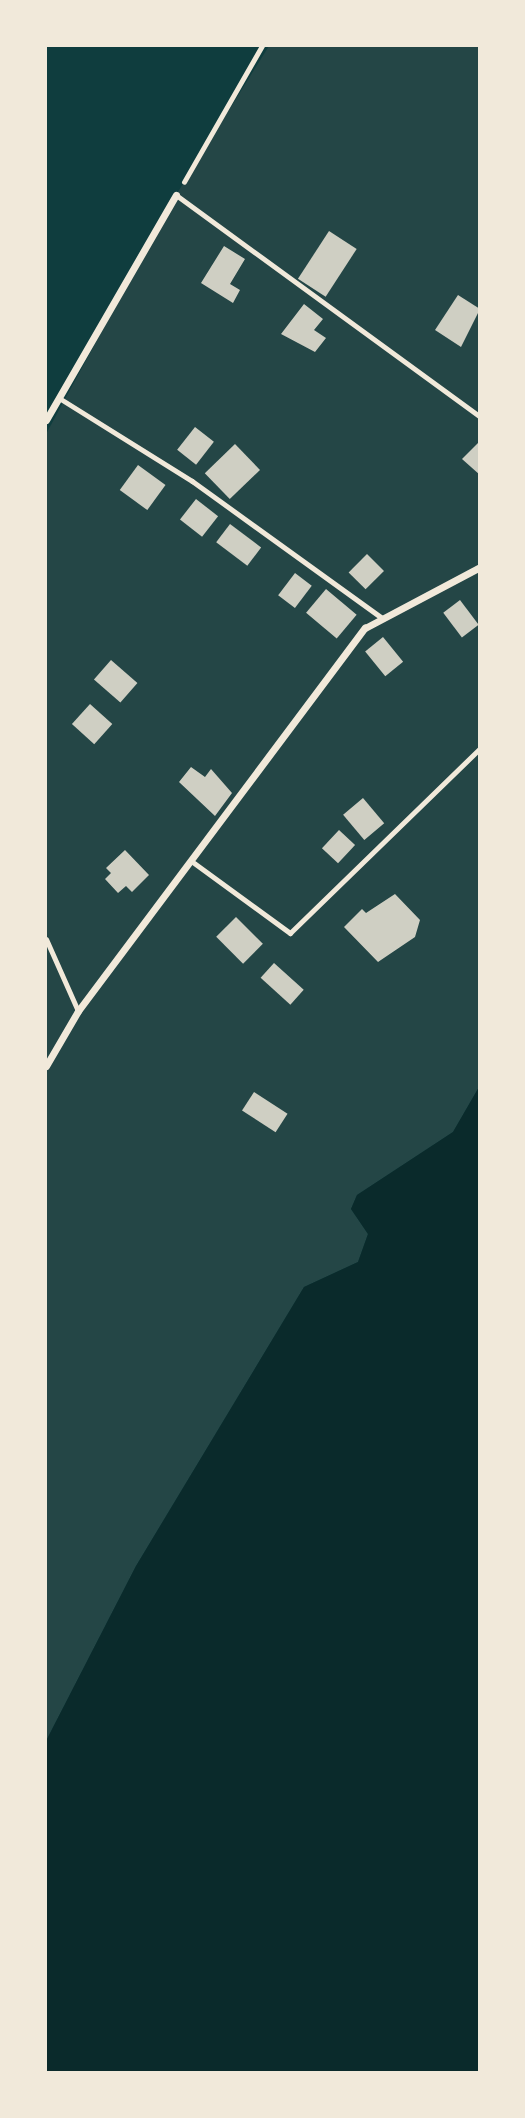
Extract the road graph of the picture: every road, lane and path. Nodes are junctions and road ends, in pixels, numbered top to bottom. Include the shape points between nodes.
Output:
1 (262, 46) edge
2 (176, 195) junction
3 (59, 398) junction
4 (480, 417) edge
5 (46, 421) edge
6 (480, 567) edge
7 (382, 618) junction
8 (480, 748) edge
9 (194, 863) junction
10 (46, 939) edge
11 (78, 1011) junction
12 (46, 1066) edge

1 - 2 path
2 - 3 street
2 - 4 lane
3 - 5 street
3 - 7 lane via 192,481
6 - 7 street
7 - 9 street via 365,628
8 - 9 lane via 290,933
9 - 11 street
10 - 11 lane
11 - 12 street

